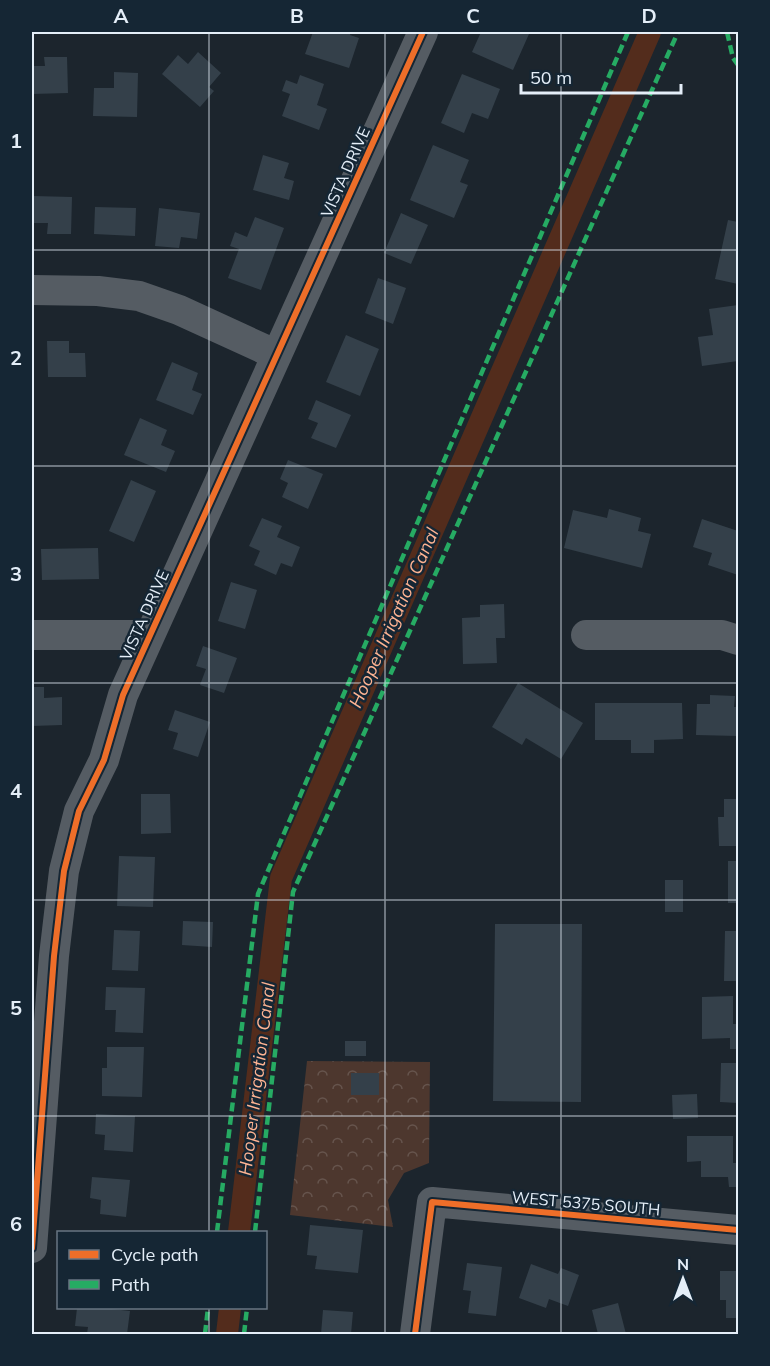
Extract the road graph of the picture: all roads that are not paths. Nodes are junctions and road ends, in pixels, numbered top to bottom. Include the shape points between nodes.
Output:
1 (423, 32) edge
2 (32, 290) edge
3 (277, 355) junction
4 (32, 634) edge
5 (150, 635) junction
6 (586, 635) dead end
7 (738, 640) edge
8 (43, 957) edge
9 (738, 1230) edge
10 (32, 1248) edge
11 (415, 1335) edge

1 - 3 street, VISTA DRIVE
2 - 3 street via 139,296
3 - 5 street, VISTA DRIVE
4 - 5 street
5 - 8 street, VISTA DRIVE via 123,694 104,760 79,812
6 - 7 street via 722,635
8 - 10 street, VISTA DRIVE
9 - 11 street, WEST 5375 SOUTH via 432,1202

